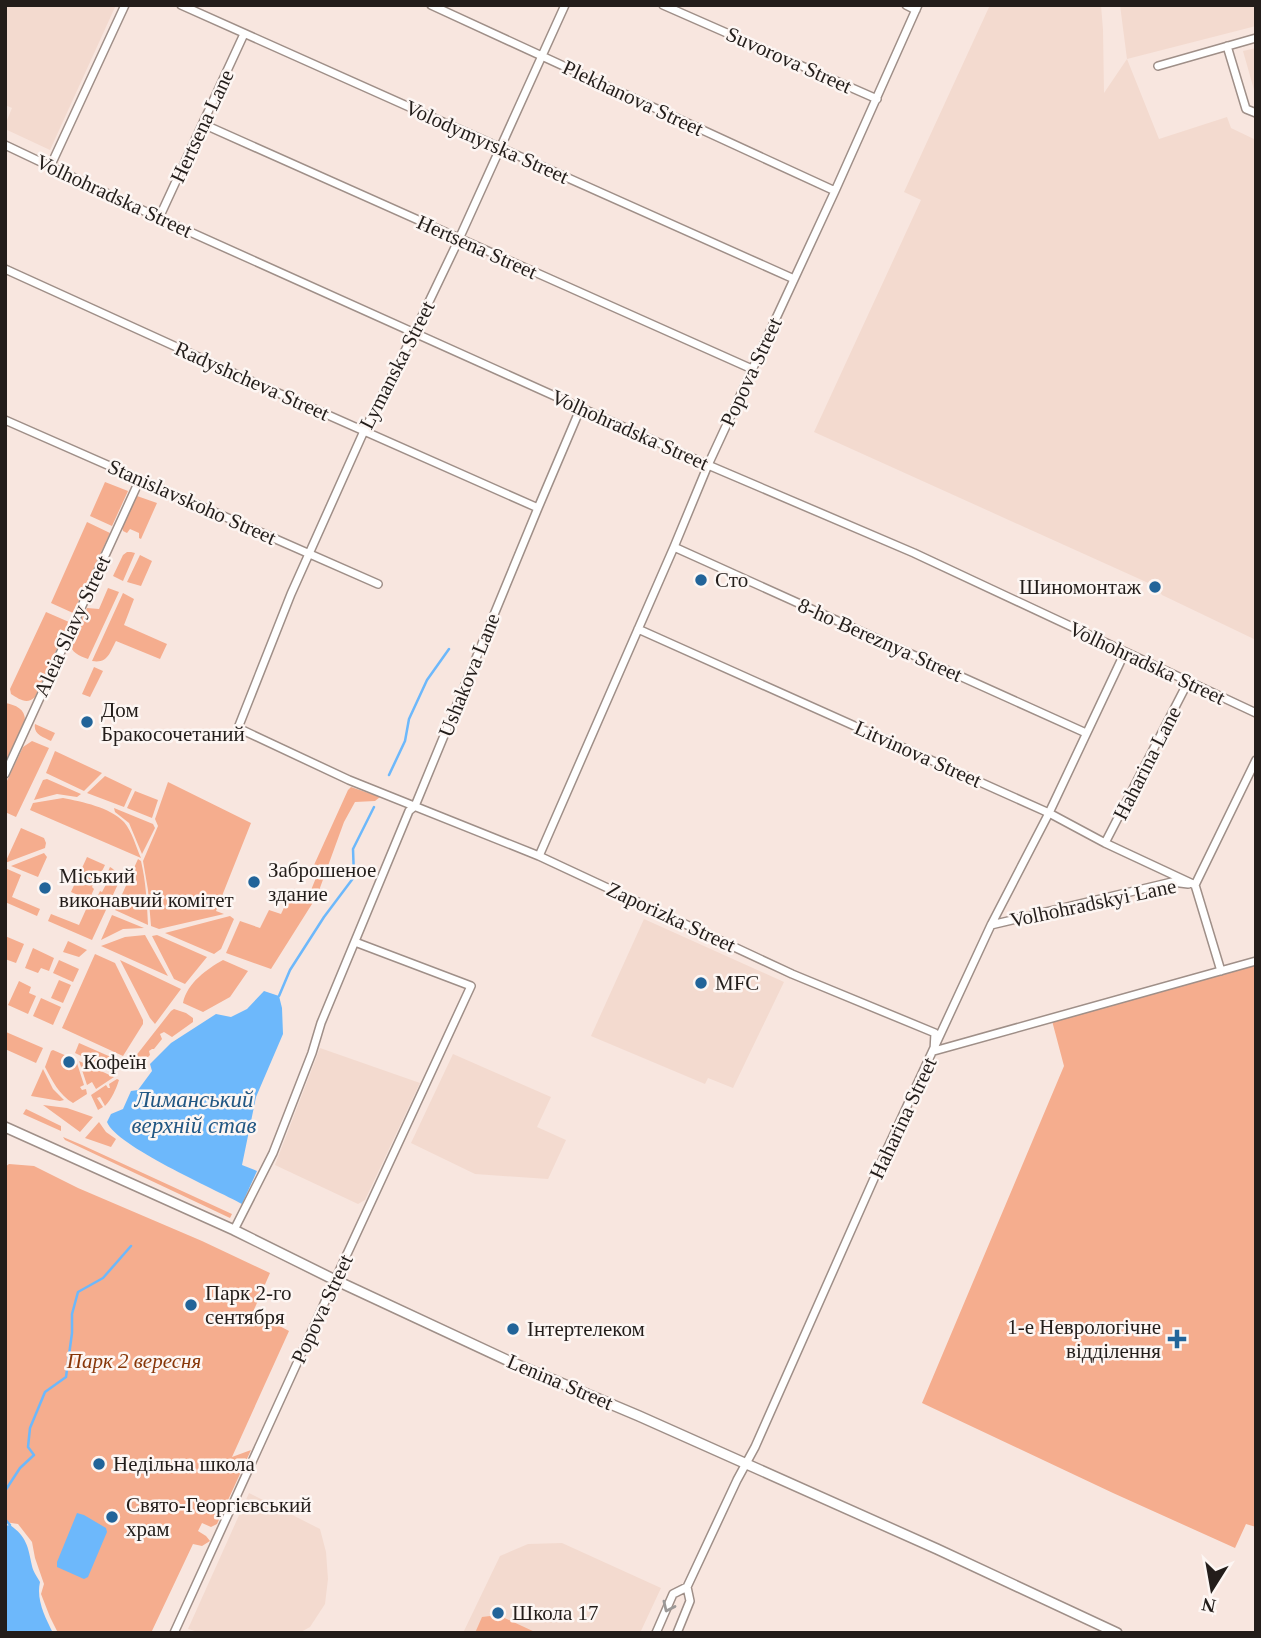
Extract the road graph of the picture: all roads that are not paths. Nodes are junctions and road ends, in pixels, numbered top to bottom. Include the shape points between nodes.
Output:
1 (125, 5) edge
2 (181, 5) edge
3 (430, 5) edge
4 (565, 5) edge
5 (663, 5) edge
6 (906, 5) edge
7 (917, 8) edge
8 (244, 34) junction
9 (1256, 38) edge
10 (1227, 46) junction
11 (542, 56) junction
12 (1157, 66) dead end
13 (877, 99) junction
14 (1256, 113) edge
15 (203, 124) junction
16 (5, 145) edge
17 (500, 148) junction
18 (50, 167) junction
19 (835, 191) junction
20 (159, 218) junction
21 (459, 239) junction
22 (5, 269) edge
23 (794, 279) junction
24 (414, 333) junction
25 (752, 369) junction
26 (581, 407) junction
27 (5, 419) edge
28 (364, 431) junction
29 (708, 465) junction
30 (140, 479) junction
31 (538, 508) junction
32 (674, 547) junction
33 (309, 554) junction
34 (378, 584) dead end
35 (638, 629) junction
36 (1125, 652) junction
37 (1188, 682) junction
38 (1256, 713) edge
39 (238, 728) joint
40 (1086, 733) junction
41 (1256, 760) edge
42 (5, 774) edge
43 (415, 806) junction
44 (1049, 813) junction
45 (1105, 843) junction
46 (539, 856) junction
47 (1195, 885) junction
48 (992, 925) junction
49 (355, 942) junction
50 (1256, 961) edge
51 (1221, 971) junction
52 (934, 1051) junction
53 (5, 1127) edge
54 (234, 1230) junction
55 (335, 1280) junction
56 (746, 1465) junction
57 (687, 1587) junction
58 (174, 1633) edge
59 (656, 1633) edge
60 (677, 1633) edge
61 (1117, 1633) edge

1 - 18 street
2 - 8 street, Volodymyrska Street
3 - 11 street, Plekhanova Street
4 - 11 street, Lymanska Street
5 - 13 street, Suvorova Street
6 - 7 street
7 - 13 street, Popova Street
8 - 15 street, Hertsena Lane
8 - 17 street, Volodymyrska Street
9 - 10 street
10 - 12 street
10 - 14 street via 1246,109
11 - 17 street, Lymanska Street
11 - 19 street, Plekhanova Street
13 - 19 street, Popova Street
15 - 20 street, Hertsena Lane
15 - 21 street, Hertsena Street
16 - 18 street, Volhohradska Street
17 - 21 street, Lymanska Street
17 - 23 street, Volodymyrska Street
18 - 20 street, Volhohradska Street
19 - 23 street, Popova Street
20 - 24 street, Volhohradska Street
21 - 24 street, Lymanska Street
21 - 25 street, Hertsena Street
22 - 28 street, Radyshcheva Street
23 - 25 street, Popova Street
24 - 26 street, Volhohradska Street
24 - 28 street, Lymanska Street
25 - 29 street, Popova Street
26 - 29 street, Volhohradska Street
26 - 31 street, Ushakova Lane
27 - 30 street, Stanislavskoho Street
28 - 31 street, Radyshcheva Street
28 - 33 street, Lymanska Street
29 - 32 street, Popova Street
29 - 36 street, Volhohradska Street via 914,553
30 - 33 street, Stanislavskoho Street
30 - 42 street, Aleia Slavy Street
31 - 43 street, Ushakova Lane
32 - 35 street, Popova Street
32 - 40 street, 8-ho Bereznya Street
33 - 34 street, Stanislavskoho Street
33 - 39 street, Lymanska Street
35 - 44 street, Litvinova Street
35 - 46 street, Popova Street
36 - 37 street, Volhohradska Street
36 - 40 street, Haharina Street
37 - 38 street, Volhohradska Street
37 - 45 street, Haharina Lane
39 - 43 street, Zaporizka Street
40 - 44 street, Haharina Street
41 - 47 street
43 - 46 street, Zaporizka Street
43 - 49 street, Ushakova Lane
44 - 45 street, Litvinova Street
44 - 48 street, Haharina Street
45 - 47 street, Litvinova Street
46 - 52 street, Zaporizka Street via 792,974 935,1034
47 - 48 street, Volhohradskyi Lane via 1172,882
47 - 51 street
48 - 52 street, Haharina Street
49 - 54 street, Ushakova Lane via 273,1153
49 - 55 street, Popova Street via 471,986
50 - 51 street
51 - 52 street
52 - 56 street, Haharina Street
53 - 54 street, Lenina Street
54 - 55 street, Lenina Street
55 - 56 street, Lenina Street
55 - 58 street, Popova Street
56 - 57 street, Haharina Street
56 - 61 street, Lenina Street
57 -> 59 street, Haharina Street via 673,1594
57 - 60 street, Haharina Street via 690,1601

